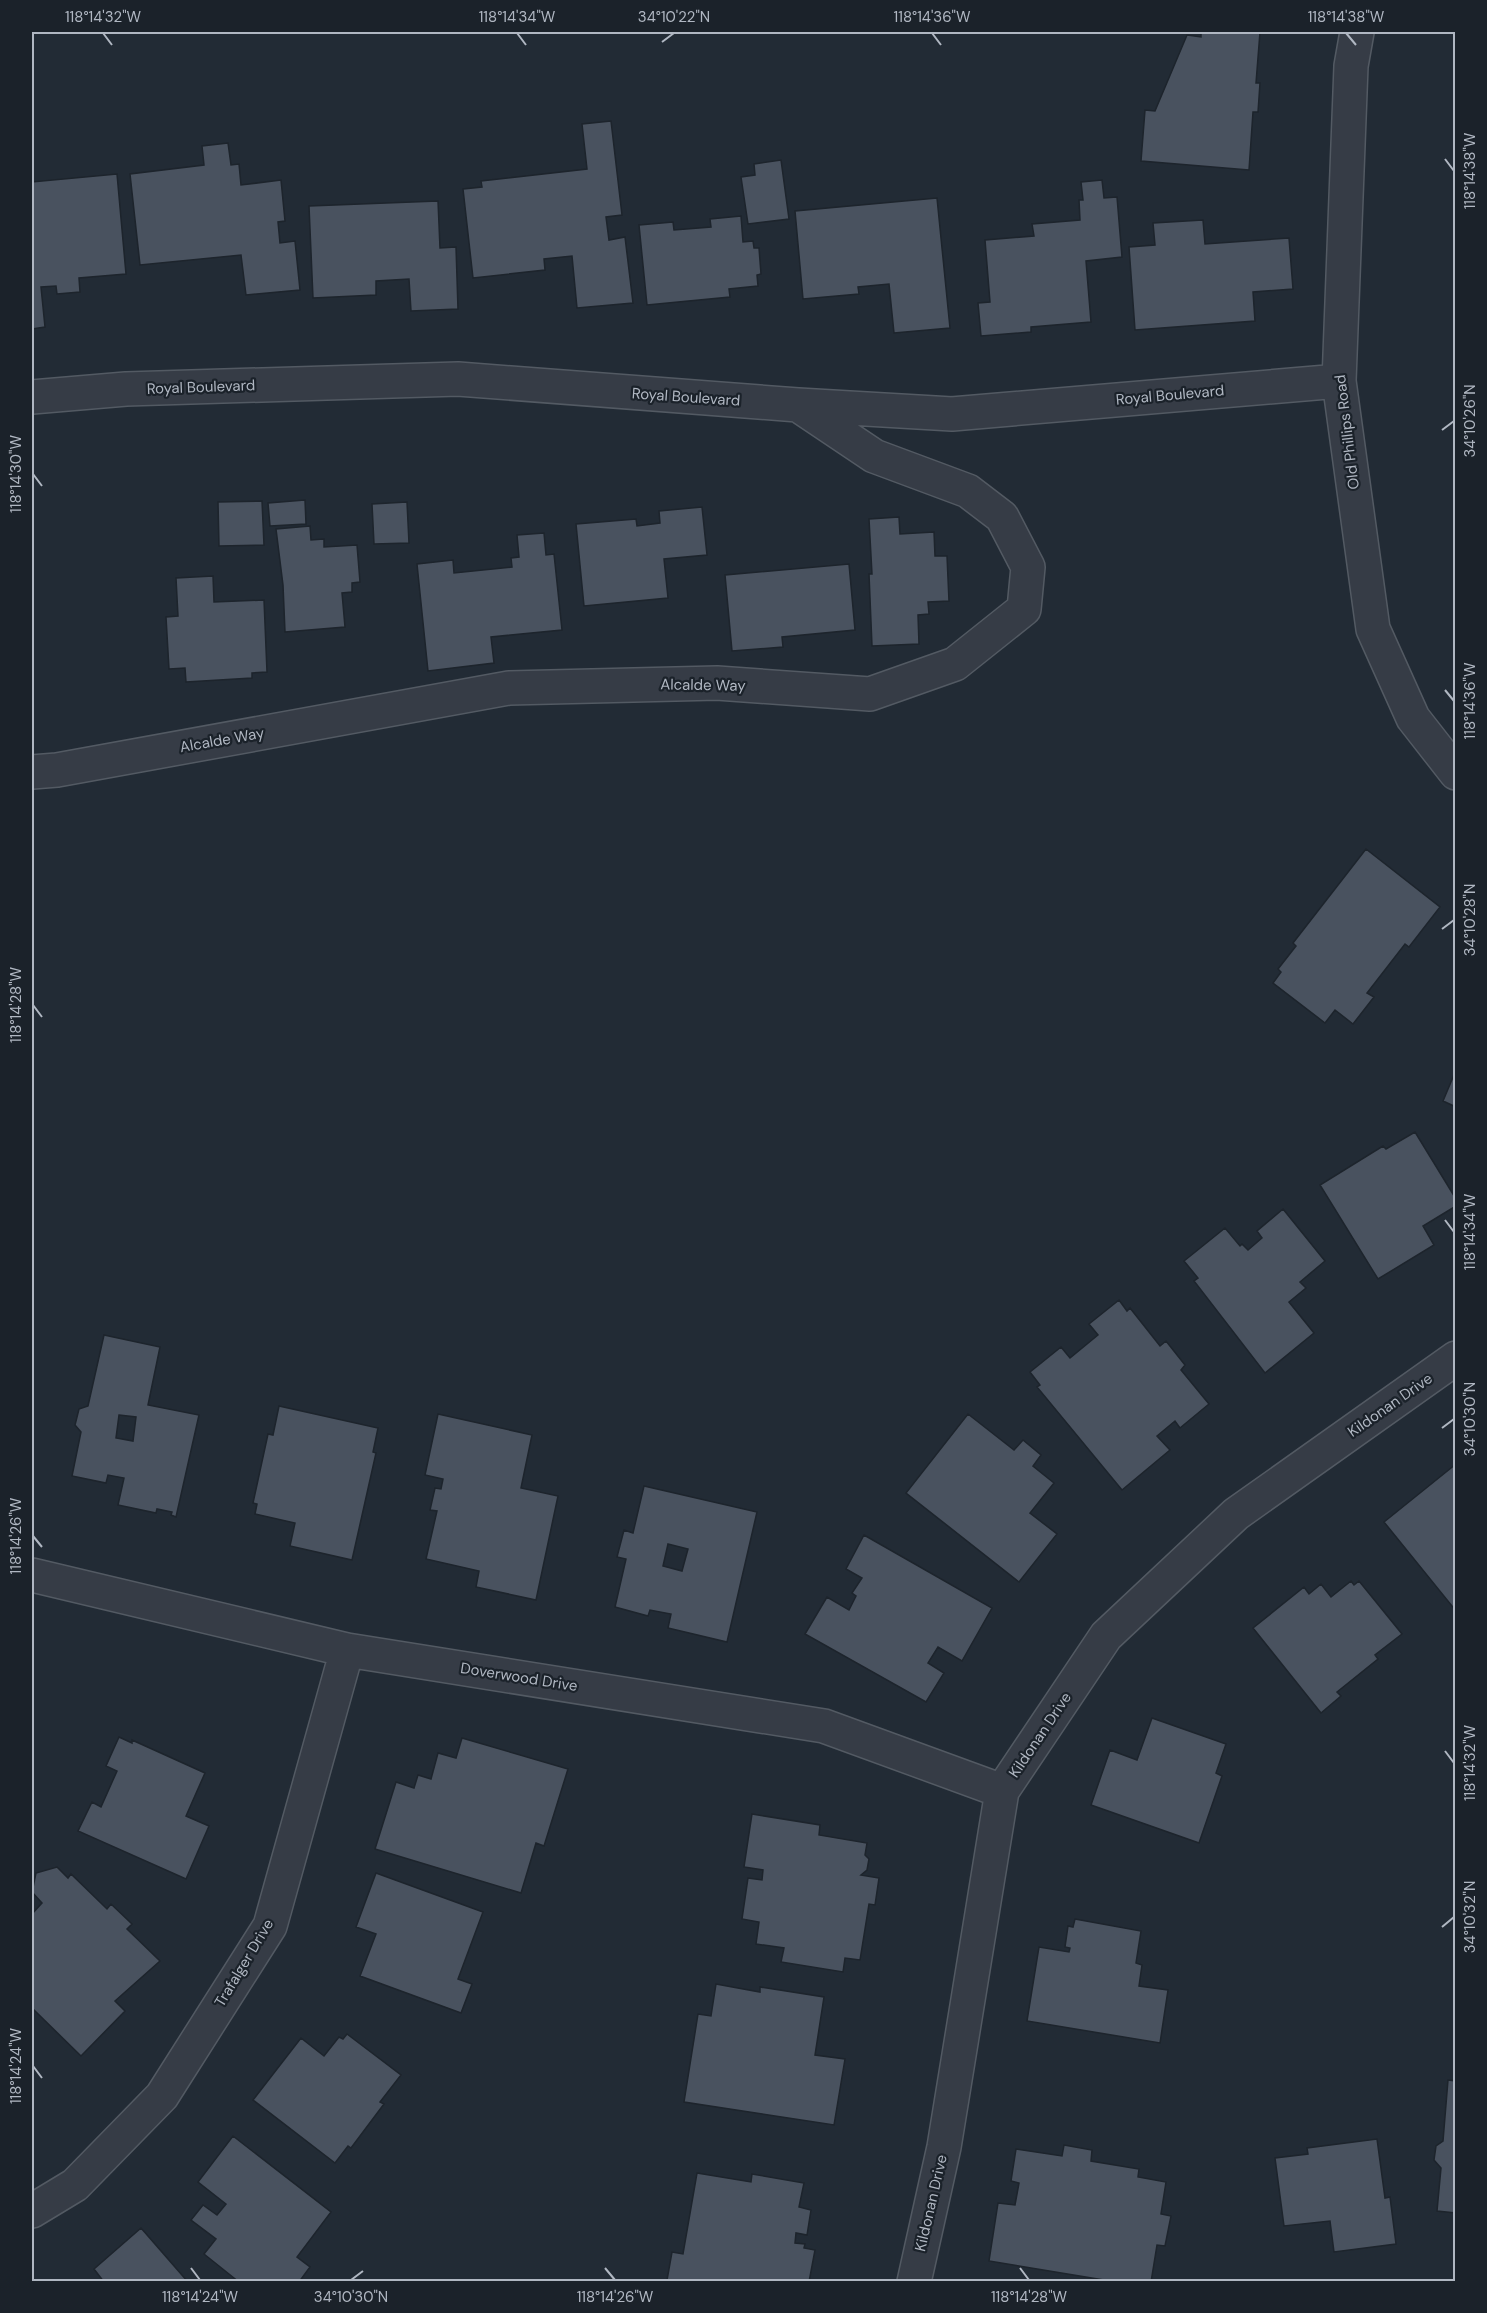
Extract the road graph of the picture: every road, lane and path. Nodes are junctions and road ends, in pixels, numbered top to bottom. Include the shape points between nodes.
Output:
1 (1357, 32) edge
2 (1339, 381) junction
3 (32, 397) edge
4 (798, 405) junction
5 (32, 772) edge
6 (1455, 773) edge
7 (1455, 1358) edge
8 (32, 1575) edge
9 (347, 1650) junction
10 (1002, 1791) junction
11 (32, 2211) edge
12 (914, 2282) edge

1 - 2 street, Old Phillips Road via 1351,66
2 - 4 street, Royal Boulevard via 952,414
2 - 6 street, Old Phillips Road via 1373,629 1413,718
3 - 4 street, Royal Boulevard via 126,389 458,379
4 - 5 street, Alcalde Way via 874,456 968,491 1002,517 1028,567 1024,609 955,664 870,694 717,682 509,688
7 - 10 street, Kildonan Drive via 1236,1514 1106,1636
8 - 9 street, Doverwood Drive
9 - 10 street, Doverwood Drive via 824,1726
9 - 11 street, Trafalger Drive via 270,1926 162,2096 75,2185
10 - 12 street, Kildonan Drive via 944,2147

